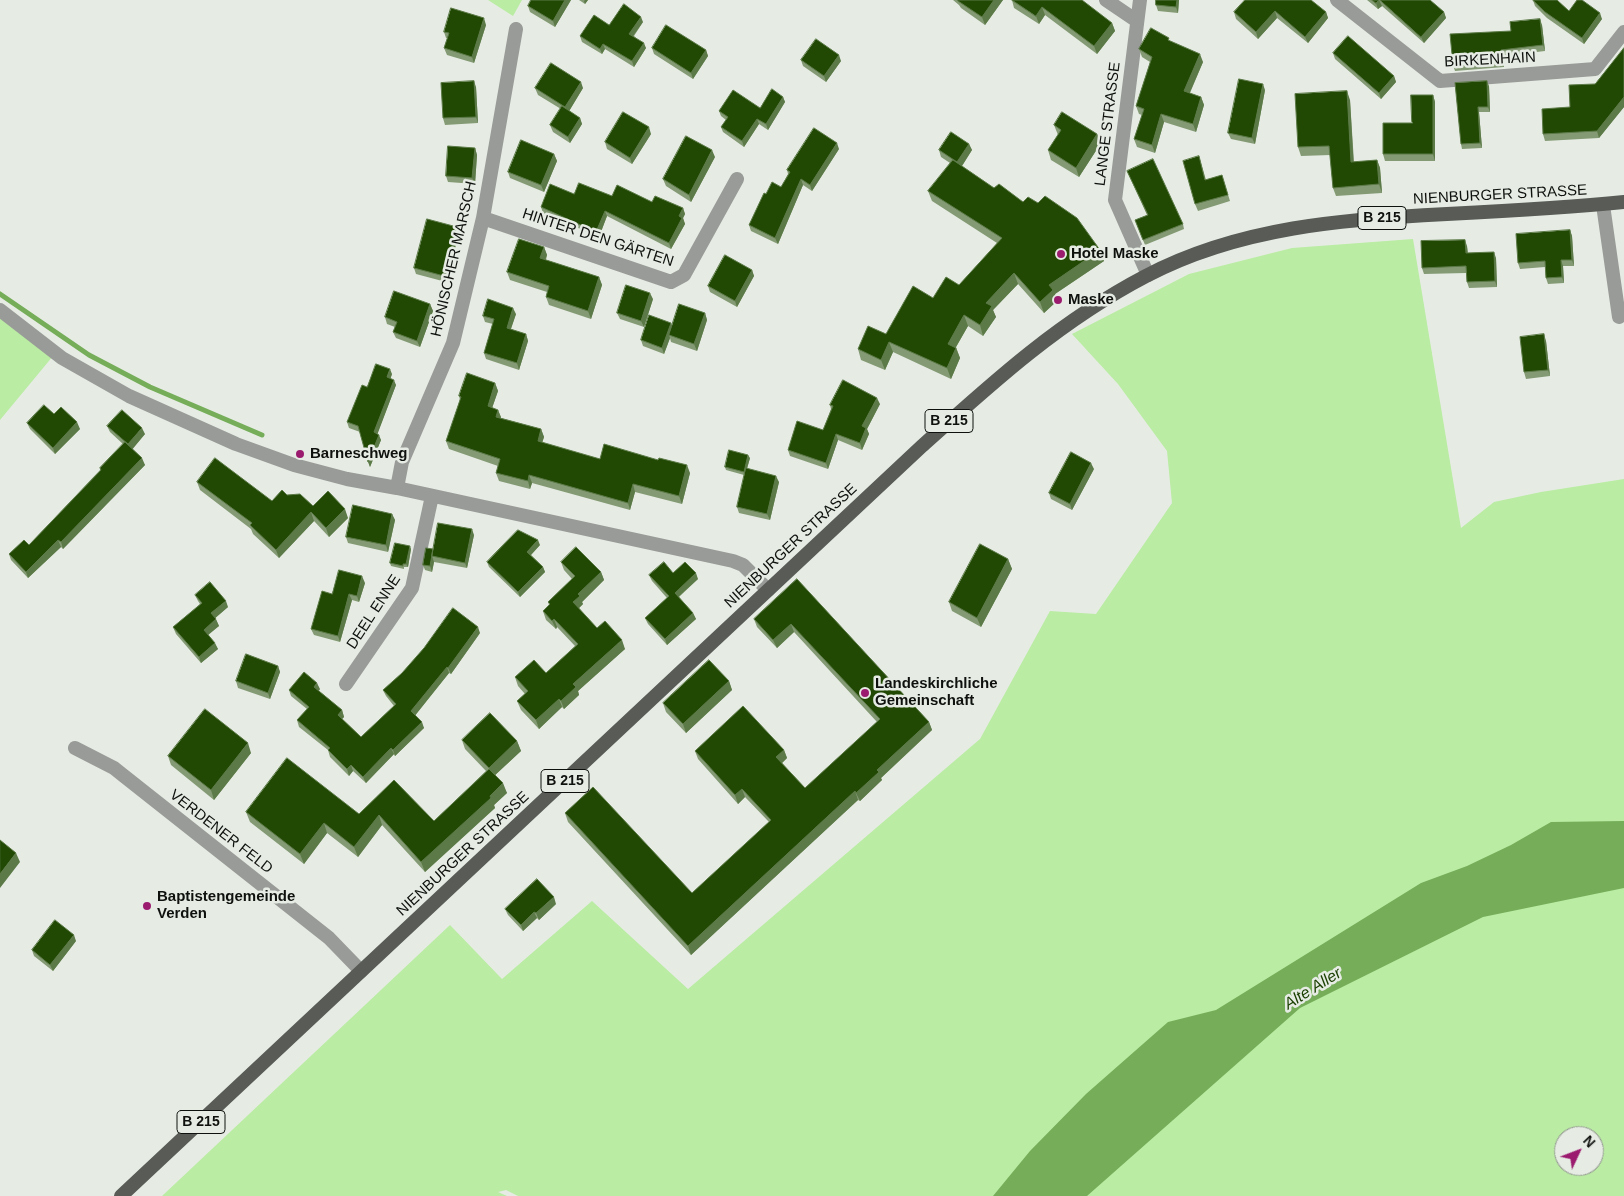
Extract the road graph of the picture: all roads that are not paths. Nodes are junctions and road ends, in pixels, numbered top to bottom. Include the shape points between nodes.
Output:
1 (1106, 0) edge
2 (1140, 0) edge
3 (1337, 0) edge
4 (1137, 21) junction
5 (516, 29) dead end
6 (1624, 32) edge
7 (737, 179) dead end
8 (1624, 202) edge
9 (1603, 205) junction
10 (483, 218) junction
11 (1148, 275) junction
12 (0, 310) edge
13 (1619, 317) dead end
14 (397, 488) junction
15 (432, 496) junction
16 (768, 590) junction
17 (346, 684) dead end
18 (75, 748) dead end
19 (361, 971) junction
20 (121, 1196) edge

1 - 4 street
2 - 4 street, LANGE STRASSE
3 - 6 street, BIRKENHAIN via 1440,81 1595,69
4 - 11 street, LANGE STRASSE via 1115,200
5 - 10 street, HÖNISCHER MARSCH
7 - 10 street, HINTER DEN GÄRTEN via 684,274 671,282
8 - 9 main road, NIENBURGER STRASSE / B 215
9 - 11 main road, NIENBURGER STRASSE / B 215 via 1372,218 1318,225 1250,237 1210,249
9 - 13 street
10 - 14 street, HÖNISCHER MARSCH via 453,343 402,462
11 - 16 main road, NIENBURGER STRASSE / B 215 via 1101,301 1020,359
12 - 14 street via 62,358 129,396 294,465
14 - 15 street
15 - 16 street via 733,562 743,565
15 - 17 street, DEEL ENNE via 412,588
16 - 19 main road, NIENBURGER STRASSE / B 215
18 - 19 street, VERDENER FELD via 114,768 329,938
19 - 20 main road, NIENBURGER STRASSE / B 215

